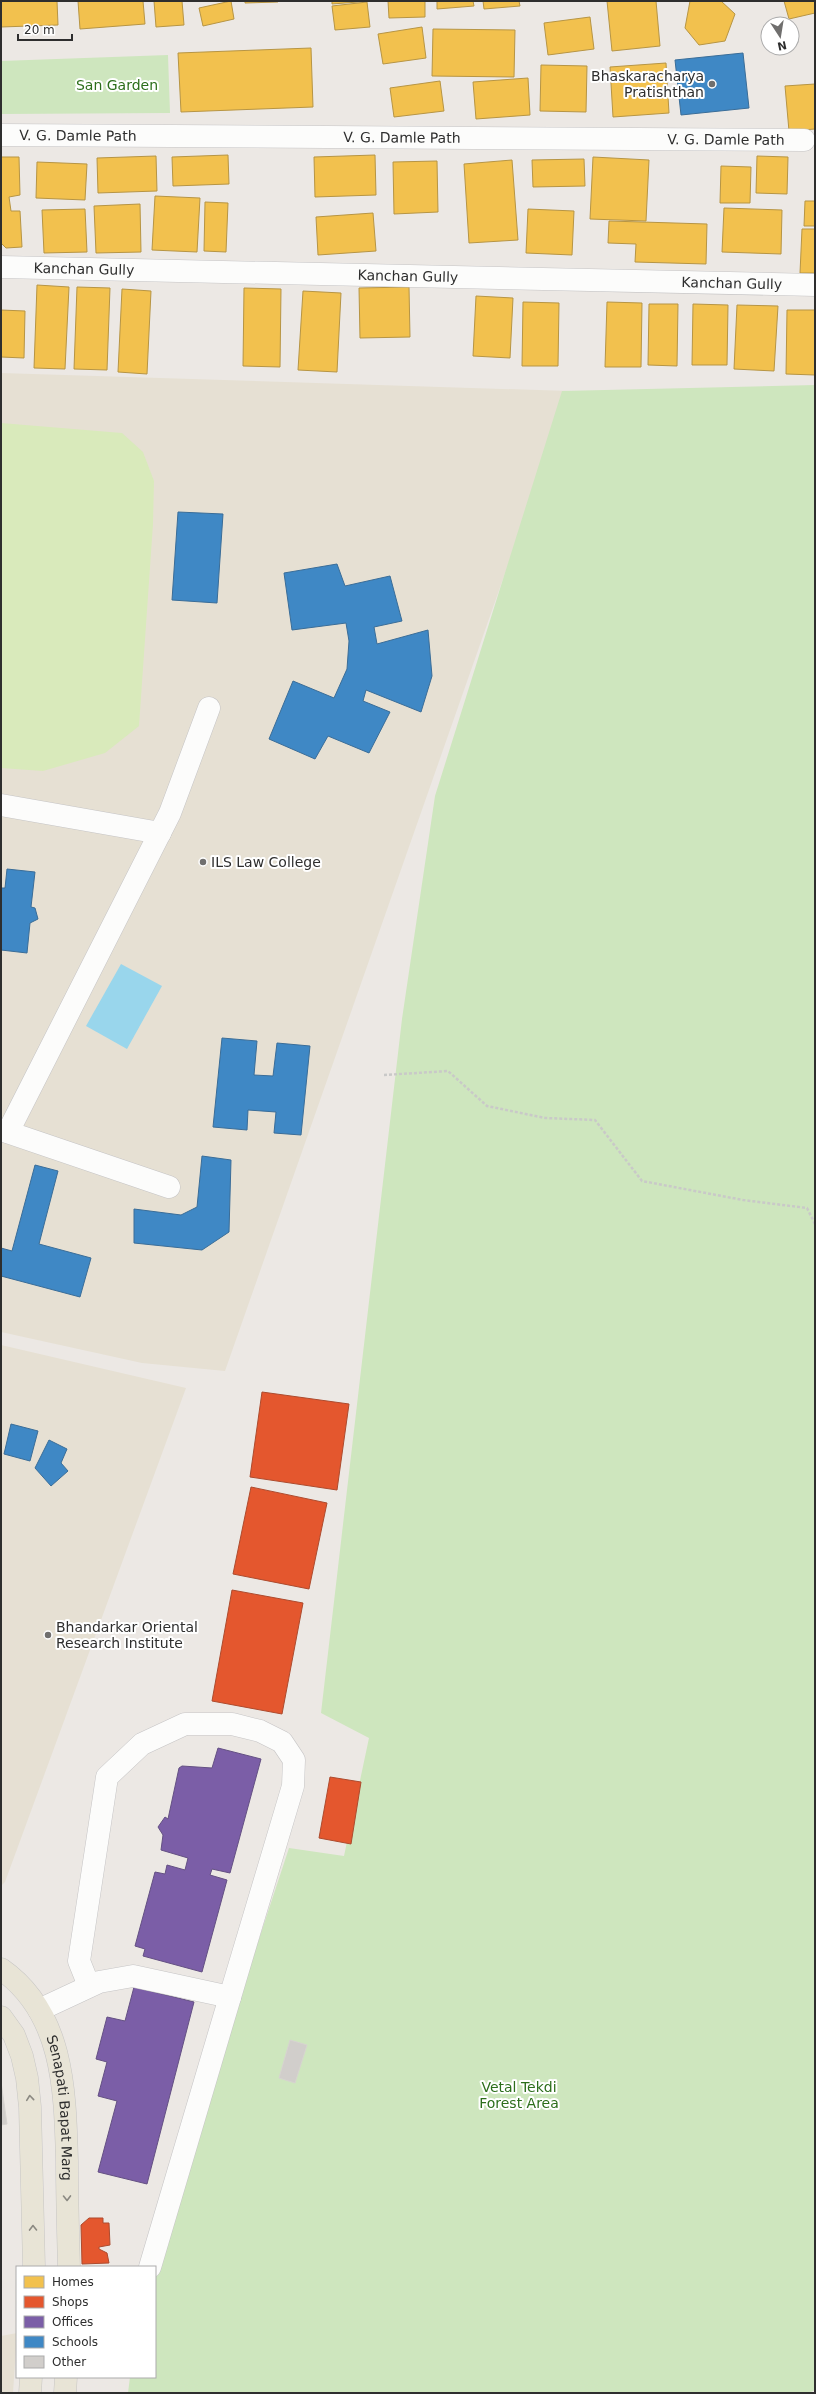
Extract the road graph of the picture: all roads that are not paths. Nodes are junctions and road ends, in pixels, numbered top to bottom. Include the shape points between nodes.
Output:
1 (1, 135) edge
2 (804, 140) dead end
3 (1, 267) edge
4 (815, 285) edge
5 (208, 708) dead end
6 (1, 805) edge
7 (160, 834) junction
8 (4, 1131) edge
9 (169, 1187) dead end
10 (1, 1969) edge
11 (89, 1986) junction
12 (230, 1997) junction
13 (39, 2010) junction
14 (1, 2017) edge
15 (34, 2266) edge
16 (69, 2266) edge
17 (150, 2266) edge
18 (31, 2378) edge
19 (66, 2378) edge
20 (30, 2393) edge
21 (65, 2393) edge

1 - 2 street, V. G. Damle Path
3 - 4 street, Kanchan Gully
5 - 7 street
6 - 7 street
7 - 8 street
8 - 9 street
10 - 13 main road, Senapati Bapat Marg via 27,1993
11 - 12 street via 133,1976
11 - 12 street via 79,1961 107,1778 142,1744 185,1724 232,1724 260,1731 282,1742 294,1760 293,1786
11 - 13 street
12 - 17 street
13 -> 16 main road, Senapati Bapat Marg via 45,2018 56,2046 62,2073
15 -> 14 main road, Senapati Bapat Marg via 27,2078 14,2035
18 - 20 main road
19 - 21 main road

